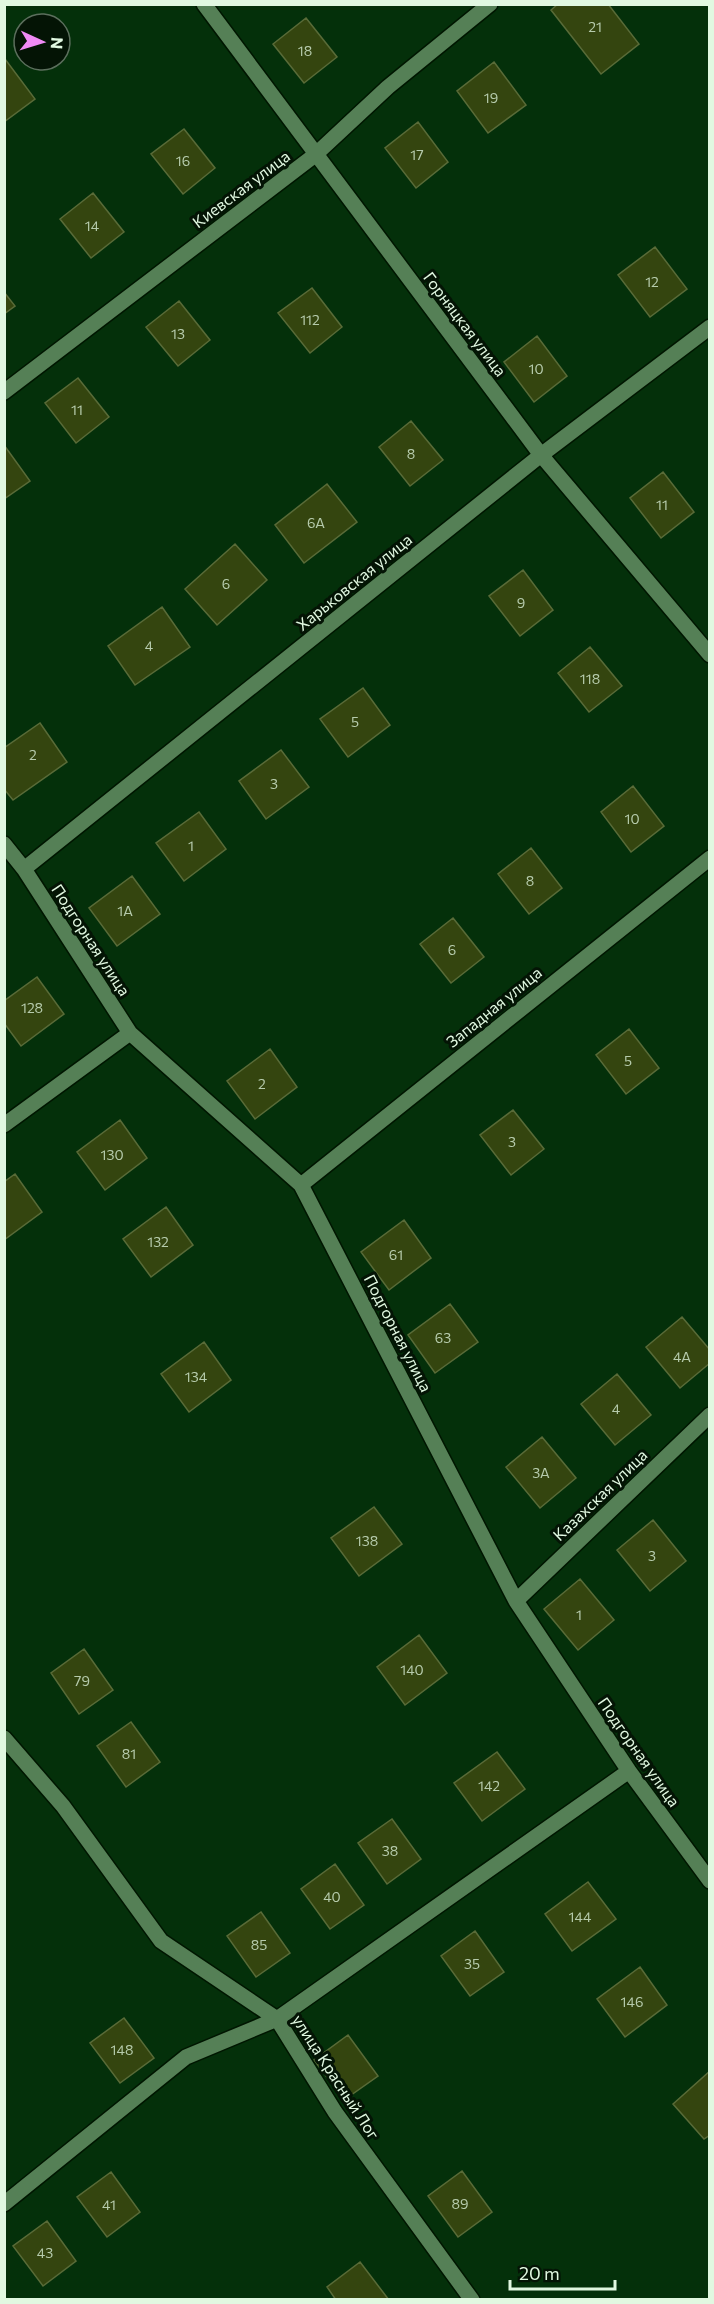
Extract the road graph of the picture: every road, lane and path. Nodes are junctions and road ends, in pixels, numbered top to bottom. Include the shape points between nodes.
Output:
1 (204, 4) edge
2 (490, 4) edge
3 (315, 155) junction
4 (710, 327) edge
5 (4, 392) edge
6 (541, 455) junction
7 (710, 655) edge
8 (4, 844) edge
9 (710, 858) edge
10 (24, 869) junction
11 (130, 1033) junction
12 (4, 1125) edge
13 (301, 1185) junction
14 (710, 1415) edge
15 (516, 1601) junction
16 (4, 1738) edge
17 (629, 1772) junction
18 (710, 1881) edge
19 (277, 2019) junction
20 (4, 2204) edge
21 (472, 2300) edge

1 - 3 street, Горняцкая улица
2 - 3 street, Киевская улица via 388,87
3 - 5 street, Киевская улица
3 - 6 street, Горняцкая улица
4 - 6 street, Харьковская улица
6 - 7 street, Горняцкая улица
6 - 10 street, Харьковская улица
8 - 10 street, Подгорная улица
9 - 13 street, Западная улица
10 - 11 street, Подгорная улица
11 - 12 street
11 - 13 street, Подгорная улица
13 - 15 street, Подгорная улица
14 - 15 street, Казахская улица
15 - 17 street, Подгорная улица
16 - 19 street, улица Красный Лог via 63,1806 161,1941
17 - 18 street, Подгорная улица
17 - 19 street
19 - 20 street via 186,2057
19 - 21 street, улица Красный Лог via 335,2112

